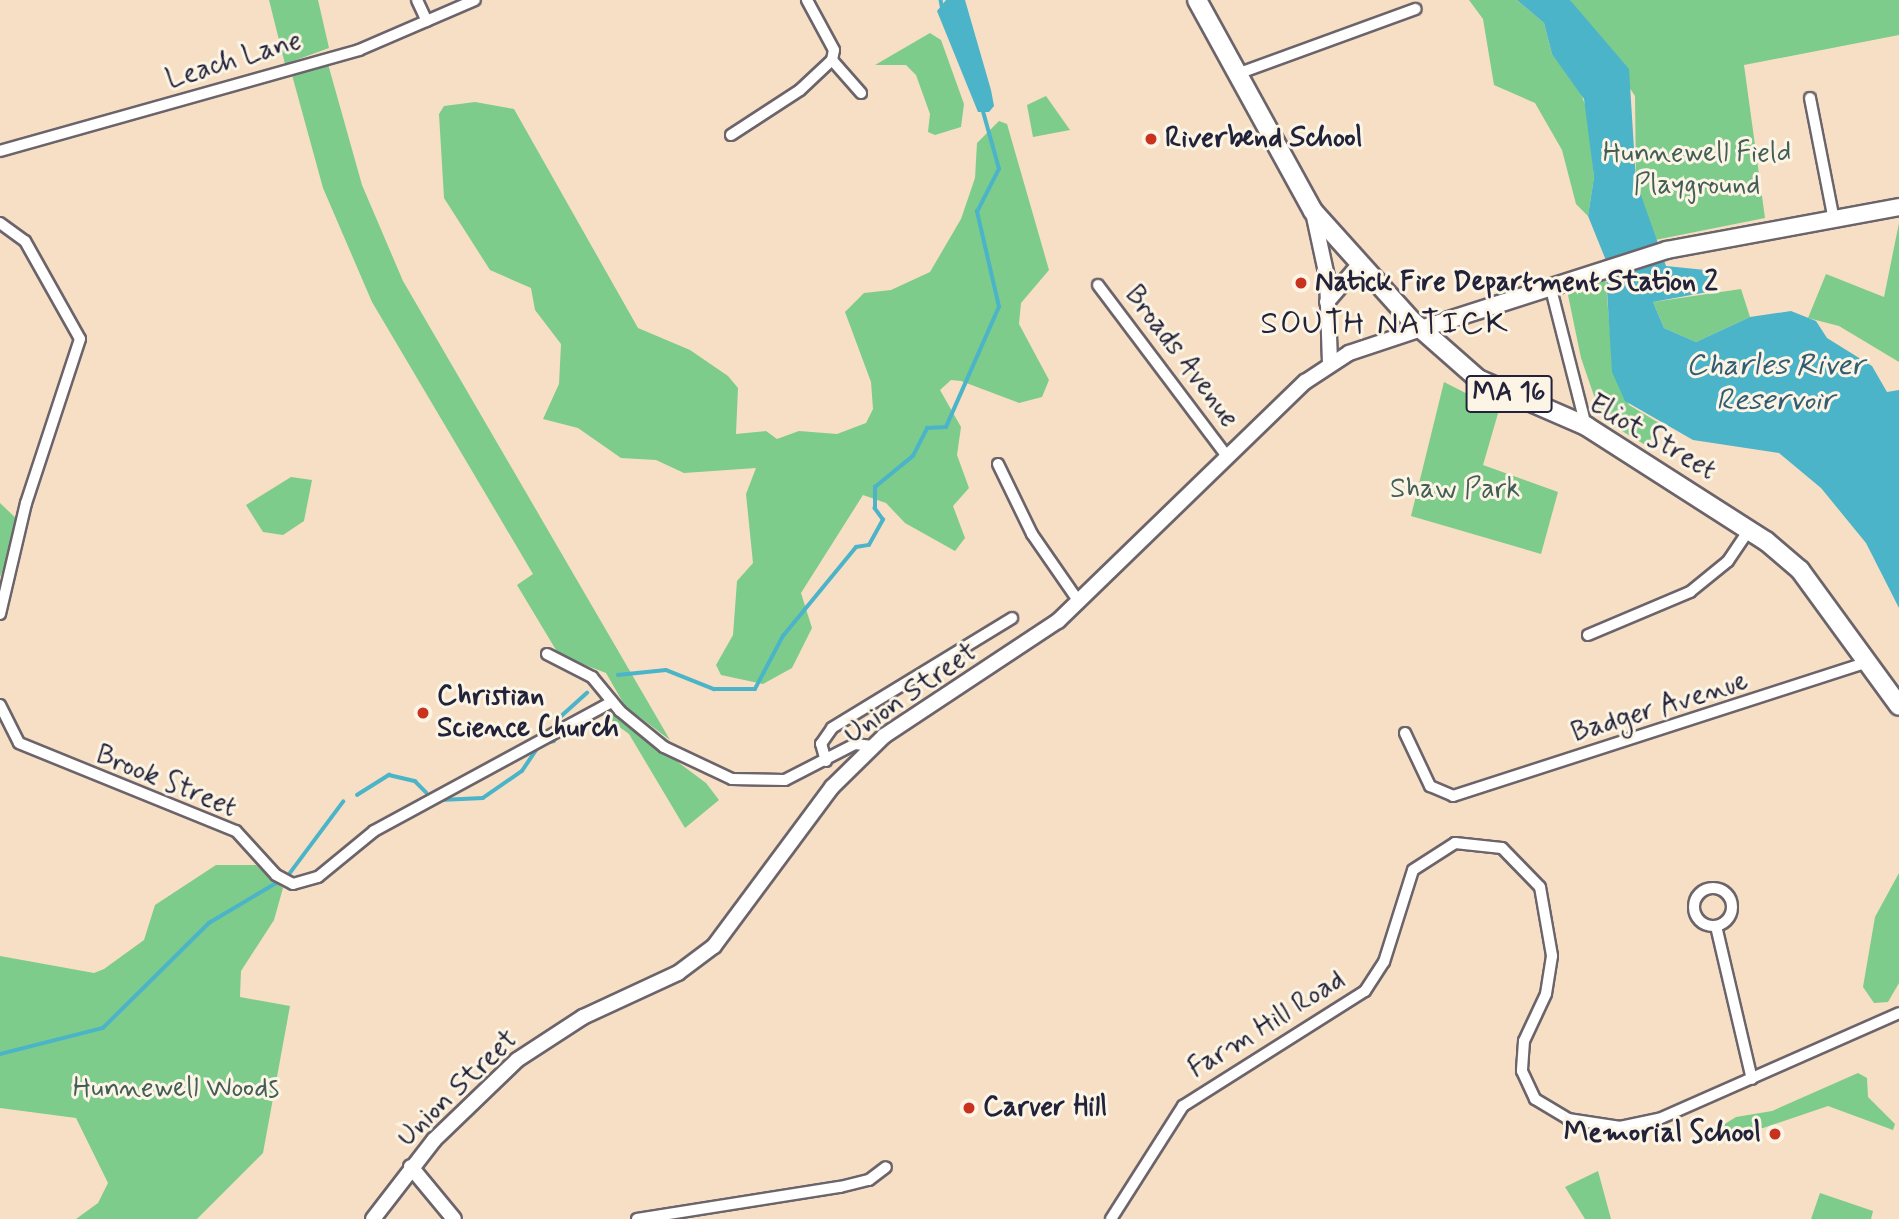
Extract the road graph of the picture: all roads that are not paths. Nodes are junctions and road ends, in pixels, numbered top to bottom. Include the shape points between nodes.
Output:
1 (417, 0) edge
2 (475, 0) edge
3 (807, 0) edge
4 (1197, 0) edge
5 (1416, 9) dead end
6 (427, 21) junction
7 (832, 60) junction
8 (1237, 74) junction
9 (861, 93) dead end
10 (1810, 98) dead end
11 (730, 135) dead end
12 (0, 151) edge
13 (1899, 207) edge
14 (1313, 211) junction
15 (1834, 220) junction
16 (0, 223) edge
17 (1358, 266) junction
18 (1098, 285) dead end
19 (1550, 285) junction
20 (1325, 307) junction
21 (1421, 329) junction
22 (1330, 363) junction
23 (1586, 426) junction
24 (1227, 456) junction
25 (998, 464) dead end
26 (1750, 528) junction
27 (1079, 602) junction
28 (0, 614) edge
29 (1012, 618) dead end
30 (1588, 635) dead end
31 (547, 654) dead end
32 (1868, 662) junction
33 (612, 702) junction
34 (0, 705) edge
35 (1899, 706) edge
36 (1405, 733) dead end
37 (872, 746) junction
38 (826, 761) junction
39 (1716, 926) dead end
40 (1899, 1013) edge
41 (1752, 1079) junction
42 (411, 1167) junction
43 (886, 1167) dead end
44 (373, 1219) edge
45 (454, 1219) edge
46 (637, 1219) edge
47 (1111, 1219) edge

1 - 6 street
2 - 6 street, Leach Lane
3 - 7 street via 834,50
4 - 8 main road, Eliot Street / MA 16
5 - 8 street
6 - 12 street, Leach Lane via 359,50
7 - 9 street
7 - 11 street via 800,90
8 - 14 main road, Eliot Street / MA 16
10 - 15 street
13 - 15 main road
14 - 17 main road, Eliot Street / MA 16
14 - 20 street via 1326,277
15 - 19 main road via 1667,250
16 - 28 street via 26,241 80,339 26,503
17 - 20 street via 1336,285
17 - 21 main road, Eliot Street / MA 16
18 - 24 street, Broads Avenue
19 - 21 main road
19 - 23 street
20 - 22 street
21 - 22 street, Union Street
21 - 23 main road, Eliot Street / MA 16 via 1478,379
22 - 24 street, Union Street
23 - 26 main road, Eliot Street / MA 16
24 - 27 street, Union Street
25 - 27 street via 1032,534
26 - 30 street via 1728,561 1690,592
26 - 32 main road, Eliot Street / MA 16 via 1800,570
27 - 37 street, Union Street
29 - 38 street via 832,728 821,744
31 - 33 street via 585,671
32 - 35 main road, Eliot Street / MA 16
32 - 36 street, Badger Avenue via 1463,793 1446,795 1430,786
33 - 34 street, Brook Street via 374,831 318,877 293,884 236,831 19,743
33 - 38 street via 664,747 732,779 785,780
37 - 38 street via 859,743
37 - 42 street, Union Street via 826,794 714,946 678,973 583,1017 517,1060
39 - 41 street
40 - 41 street, Farm Hill Road
41 - 47 street, Farm Hill Road via 1634,1126 1577,1122 1542,1106 1529,1090 1521,1061 1551,969 1544,897 1513,855 1478,842 1455,843 1413,870 1384,962 1365,991 1183,1106
42 - 44 street, Union Street
42 - 45 street
43 - 46 street via 869,1180 839,1187

